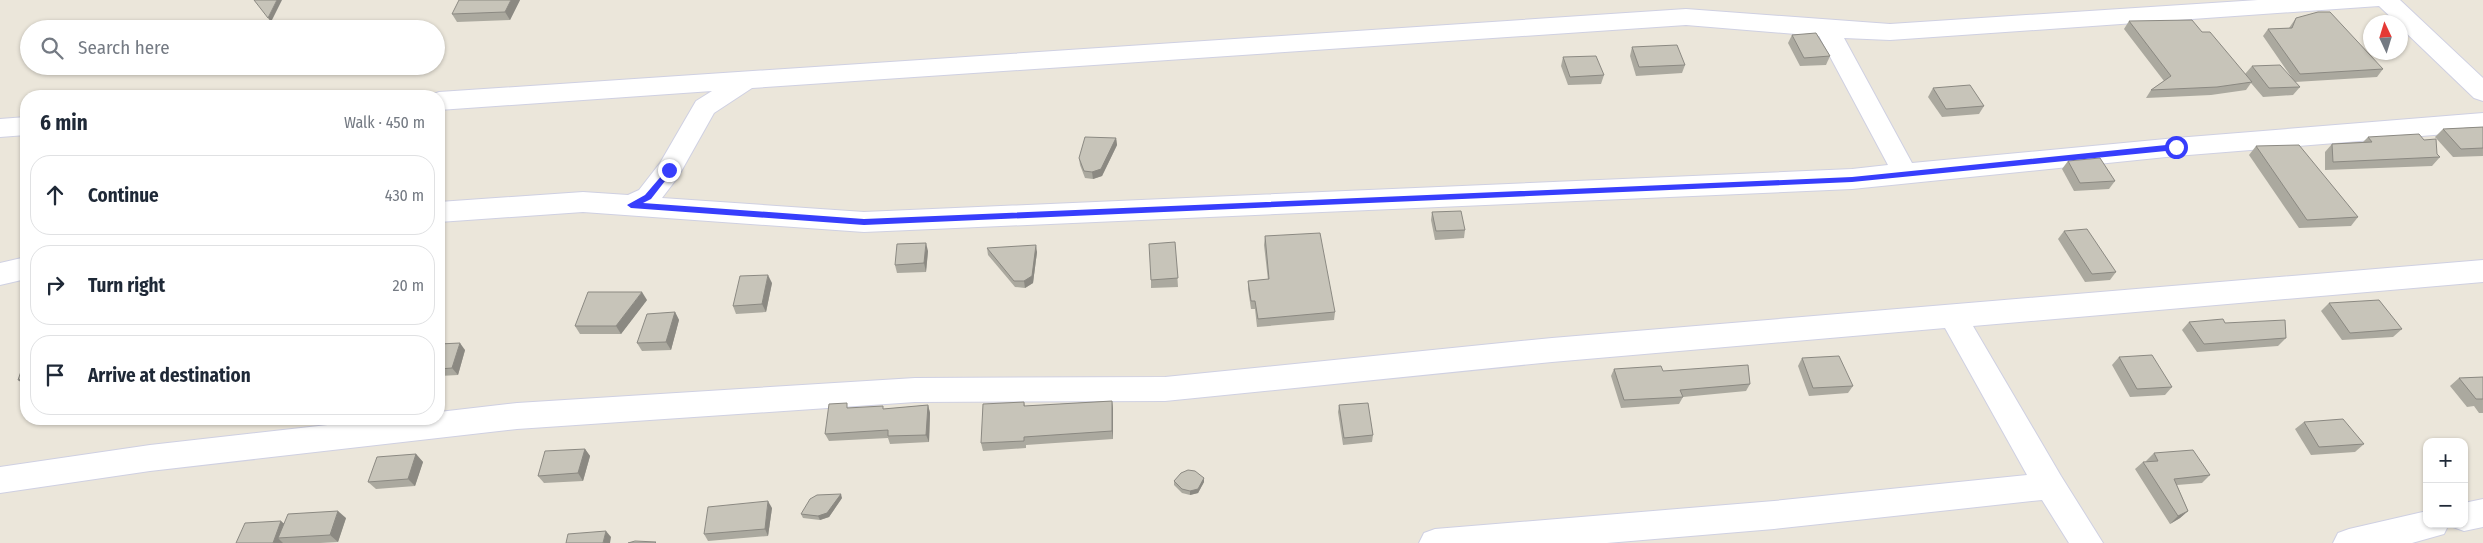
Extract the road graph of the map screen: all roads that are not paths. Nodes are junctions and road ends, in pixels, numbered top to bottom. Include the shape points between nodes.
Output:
1 (2373, 0) edge
2 (2386, 0) edge
3 (1827, 29) junction
4 (745, 81) junction
5 (2483, 92) edge
6 (445, 101) edge
7 (2483, 122) edge
8 (20, 126) edge
9 (0, 128) edge
10 (1905, 173) junction
11 (631, 205) junction
12 (445, 212) edge
13 (20, 269) edge
14 (2483, 271) edge
15 (0, 274) edge
16 (1952, 316) junction
17 (445, 424) edge
18 (438, 425) edge
19 (0, 480) edge
20 (2050, 486) junction
21 (2483, 513) edge
22 (2468, 516) edge
23 (2423, 526) edge
24 (1435, 543) edge
25 (2087, 543) edge
26 (2349, 543) edge

1 - 3 street via 1890,32
2 - 5 street
3 - 4 street via 1686,17
3 - 10 street
4 - 6 street
4 - 11 street via 705,107 669,170 648,197
7 - 10 street
8 - 9 street
10 - 11 street via 1852,179 864,222
11 - 12 street via 582,202
13 - 15 street
14 - 16 street
16 - 17 street via 1552,350 1165,389 915,390 517,416
16 - 20 street
18 - 19 street via 150,458
20 - 24 street via 1774,515
20 - 25 street
21 - 22 street
23 - 26 street

